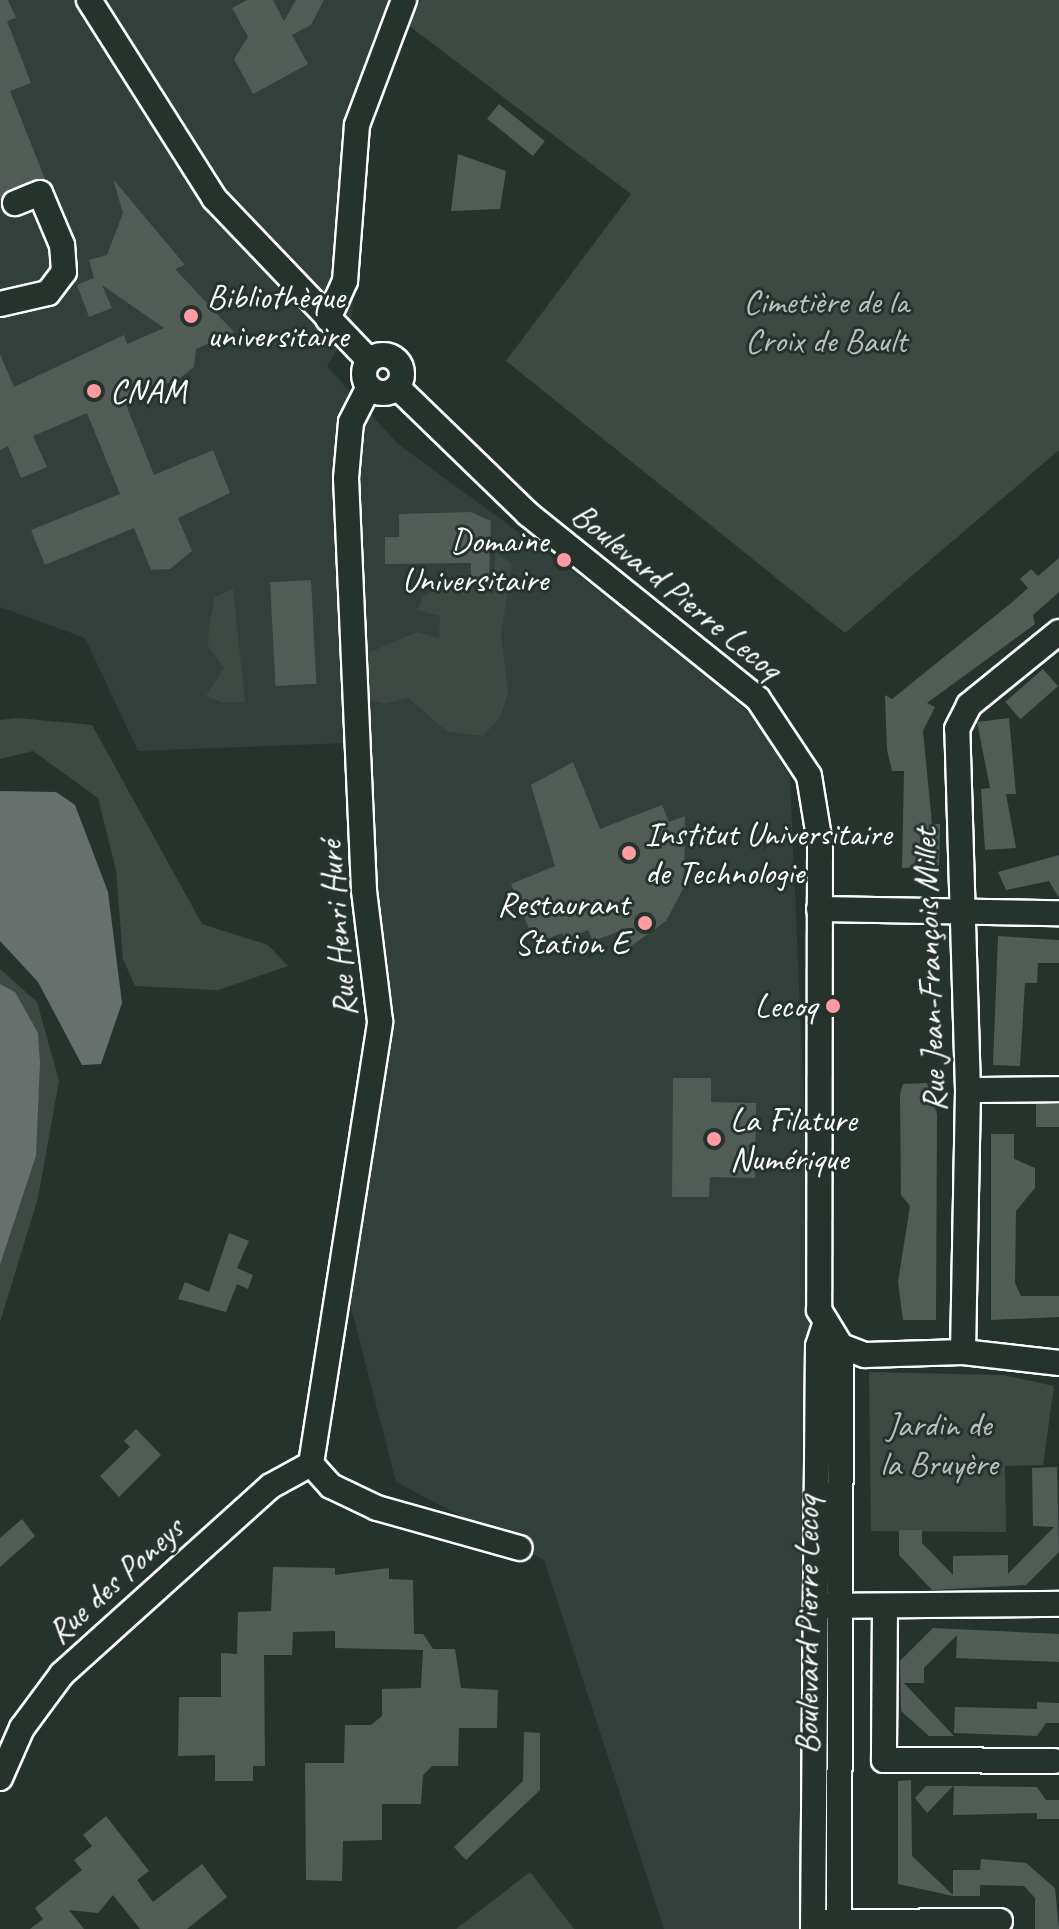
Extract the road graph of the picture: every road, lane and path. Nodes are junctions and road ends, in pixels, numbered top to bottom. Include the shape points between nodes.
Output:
1 (89, 0) edge
2 (404, 0) edge
3 (15, 203) dead end
4 (0, 304) edge
5 (328, 319) junction
6 (369, 360) junction
7 (369, 387) junction
8 (397, 387) junction
9 (1059, 632) edge
10 (819, 909) junction
11 (965, 912) junction
12 (1059, 913) edge
13 (1059, 1089) edge
14 (968, 1090) junction
15 (824, 1328) junction
16 (841, 1346) junction
17 (963, 1352) junction
18 (1059, 1363) edge
19 (311, 1464) junction
20 (519, 1548) dead end
21 (1059, 1604) edge
22 (840, 1606) junction
23 (815, 1607) junction
24 (885, 1607) junction
25 (1054, 1761) dead end
26 (0, 1778) edge
27 (1000, 1921) dead end
28 (813, 1926) edge
29 (839, 1926) edge
30 (881, 1927) edge

1 - 5 street, Boulevard Pierre Lecoq via 214,198
2 - 5 street via 357,125 345,281
3 - 4 street via 40,193 62,245 64,272 48,293
5 - 6 street, Boulevard Pierre Lecoq
6 - 7 street via 364,377
6 - 8 street, Boulevard Pierre Lecoq via 394,358 401,369
7 - 8 street via 386,393
7 - 19 street, Rue Henri Huré via 351,422 346,478 364,890 380,1021
8 - 10 street, Boulevard Pierre Lecoq via 528,514 733,676 779,722 816,805
9 - 11 street, Rue Jean-François Millet via 969,705 957,729
10 - 11 street
10 - 15 street, Boulevard Pierre Lecoq
11 - 12 street
11 - 14 street, Rue Jean-François Millet
13 - 14 street
14 - 17 street, Rue Jean-François Millet
15 - 16 street
15 - 23 street, Boulevard Pierre Lecoq via 818,1346
16 - 17 street via 865,1355
16 - 22 street, Boulevard Pierre Lecoq
17 - 18 street
19 - 20 street via 331,1486 377,1508
19 - 26 street, Rue des Poneys via 271,1486 62,1674 22,1728
21 - 24 street
22 - 23 street
22 - 24 street
22 - 29 street, Boulevard Pierre Lecoq
23 - 28 street, Boulevard Pierre Lecoq
24 - 25 street via 884,1760
27 - 30 street
28 - 29 street
29 - 30 street

